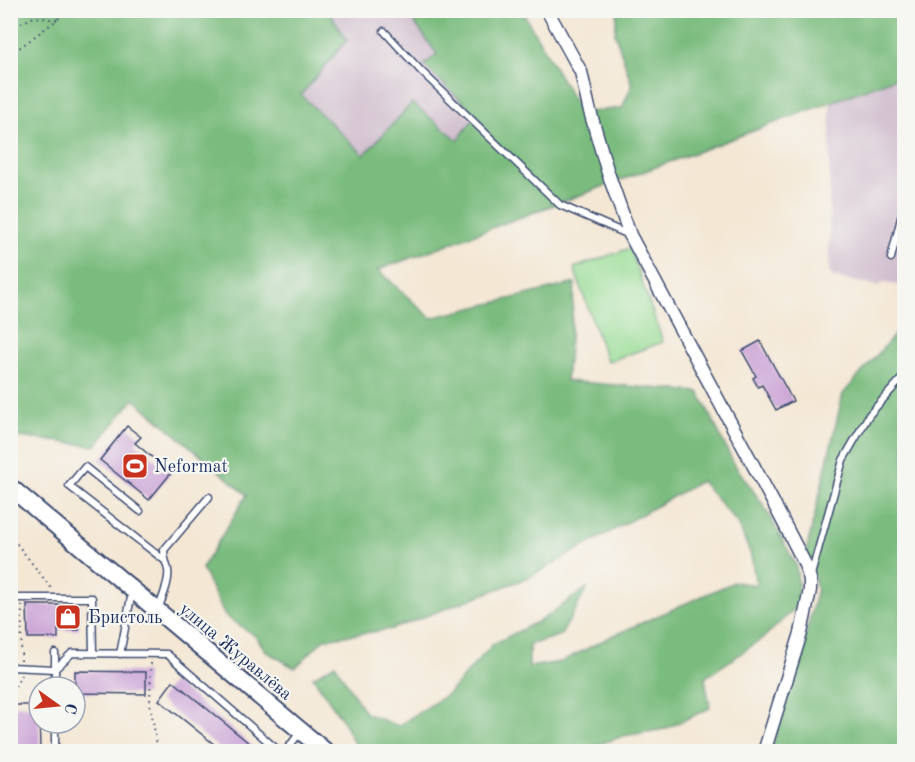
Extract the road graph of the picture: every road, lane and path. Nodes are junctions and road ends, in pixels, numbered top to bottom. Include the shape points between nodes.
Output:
1 (70, 10) edge
2 (547, 10) edge
3 (58, 20) junction
4 (10, 28) edge
5 (384, 31) dead end
6 (10, 55) edge
7 (904, 206) edge
8 (630, 235) junction
9 (891, 258) dead end
10 (904, 376) edge
11 (10, 487) edge
12 (209, 497) dead end
13 (140, 511) dead end
14 (13, 539) dead end
15 (164, 560) junction
16 (810, 579) junction
17 (132, 590) junction
18 (10, 598) edge
19 (60, 599) junction
20 (158, 611) junction
21 (55, 653) dead end
22 (93, 653) junction
23 (120, 654) junction
24 (152, 654) junction
25 (10, 667) edge
26 (55, 669) junction
27 (55, 675) edge
28 (301, 731) junction
29 (55, 735) edge
30 (55, 752) edge
31 (158, 752) edge
32 (282, 752) edge
33 (326, 752) edge
34 (764, 752) edge

1 - 3 path
2 - 8 street via 581,72
3 - 4 path via 34,17
3 - 6 path
5 - 8 lane via 560,205
7 - 9 lane
8 - 16 street via 779,513
10 - 16 lane via 869,415 843,460
11 - 17 street, улица Журавлёва
12 - 15 lane via 164,550
13 - 15 lane via 84,467 69,486
14 - 19 path
15 - 20 lane via 167,582
16 - 34 street via 801,633
17 - 20 street, улица Журавлёва
17 - 23 lane
18 - 19 lane
19 - 22 lane via 92,598
20 - 28 street, улица Журавлёва
21 - 26 lane
22 - 23 lane
22 - 26 lane via 72,653
23 - 24 lane
24 - 31 path via 150,703
24 - 32 lane via 167,654
25 - 26 lane
26 - 27 lane
28 - 32 lane
28 - 33 street, улица Журавлёва
29 - 30 lane

